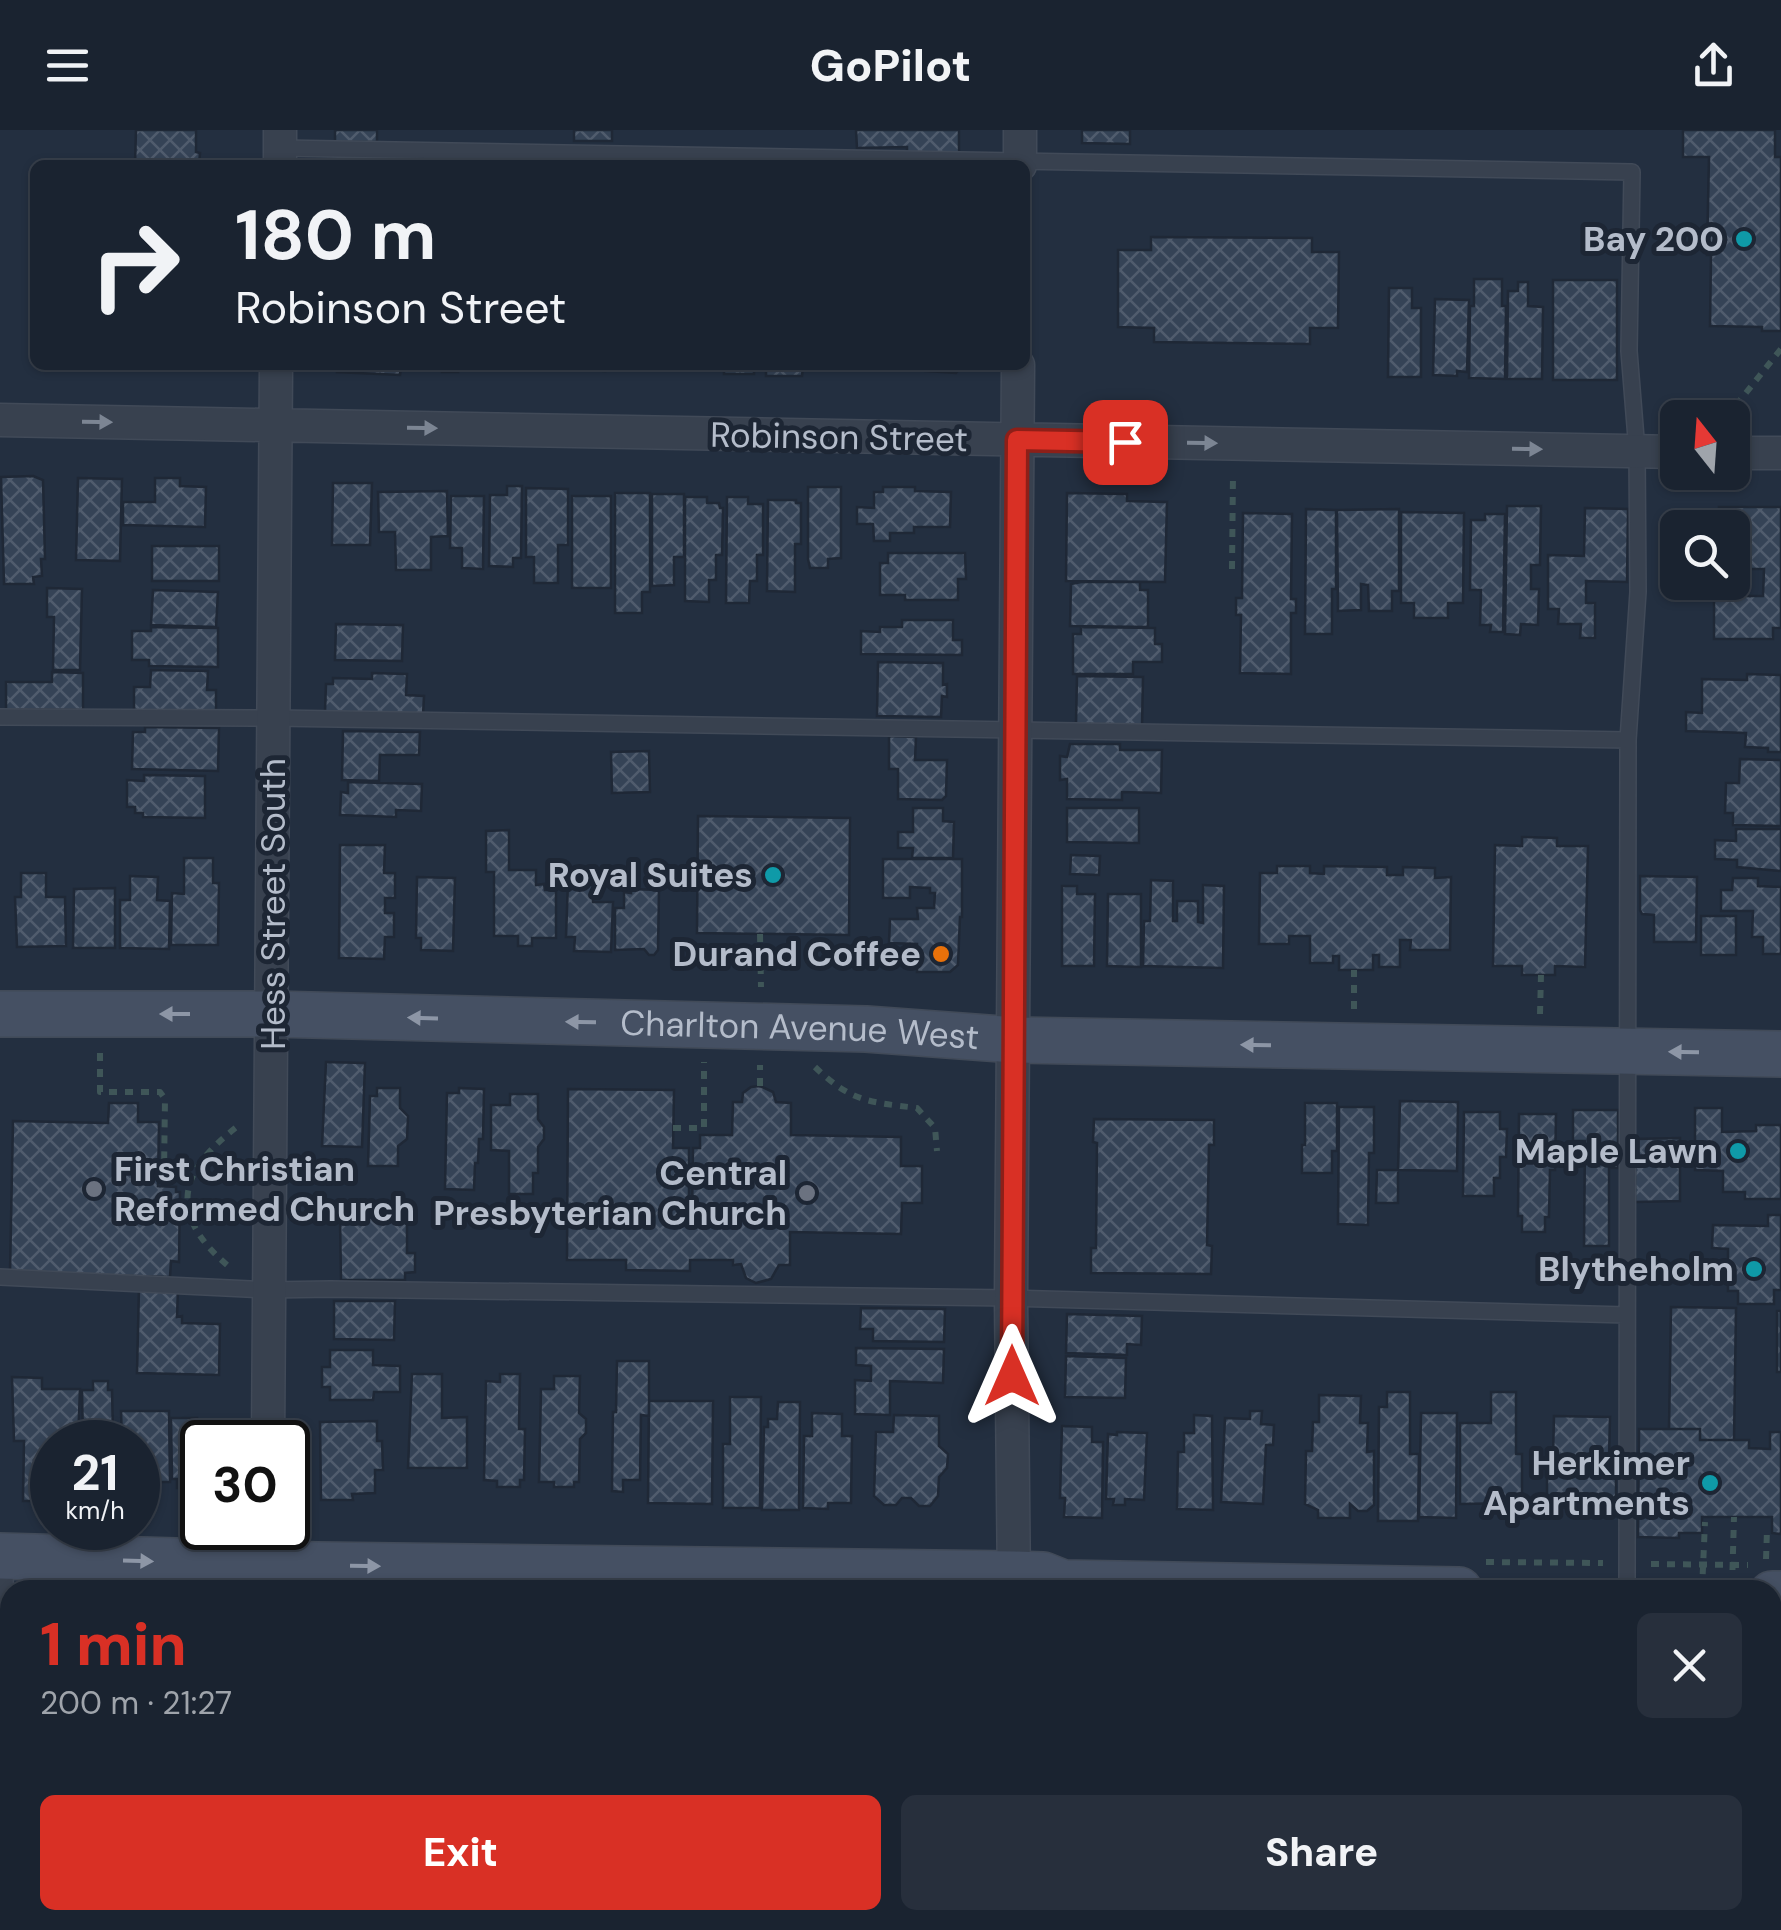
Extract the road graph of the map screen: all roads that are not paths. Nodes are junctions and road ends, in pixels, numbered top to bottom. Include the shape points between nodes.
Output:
1 (280, 148) edge
2 (1020, 152) edge
3 (276, 370) edge
4 (1018, 370) edge
5 (0, 420) edge
6 (276, 425) junction
7 (1017, 440) junction
8 (1637, 451) junction
9 (1660, 452) edge
10 (1750, 453) edge
11 (1781, 454) edge
12 (0, 717) edge
13 (275, 718) junction
14 (1017, 730) junction
15 (1628, 740) junction
16 (0, 1014) edge
17 (272, 1014) junction
18 (1015, 1040) junction
19 (1628, 1052) junction
20 (1781, 1054) edge
21 (0, 1277) edge
22 (269, 1285) junction
23 (1011, 1298) junction
24 (1627, 1315) junction
25 (268, 1420) edge
26 (3, 1556) edge
27 (268, 1560) edge
28 (946, 1580) edge
29 (1014, 1580) edge
30 (1023, 1580) edge
31 (1058, 1580) edge
32 (1627, 1580) edge

1 - 2 lane
2 - 8 lane via 1632,172 1629,350
3 - 6 street, Hess Street South
4 - 7 street
5 -> 6 street, Robinson Street
6 -> 7 street, Robinson Street
6 - 13 street, Hess Street South
7 -> 8 street, Robinson Street
7 - 14 street
8 - 9 street, Robinson Street
8 - 15 lane via 1638,592
10 - 11 street
12 - 13 lane
13 - 14 lane
13 - 17 street, Hess Street South
14 - 15 lane
14 - 18 street
15 - 19 lane
17 -> 16 street, Charlton Avenue West
18 -> 17 street, Charlton Avenue West via 866,1029
17 - 22 street, Hess Street South
19 -> 18 street, Charlton Avenue West
18 - 23 street
20 -> 19 street, Charlton Avenue West
19 - 24 lane
21 - 22 lane
22 - 23 lane
22 - 25 street, Hess Street South
23 - 24 lane
23 - 29 street
24 - 32 lane
26 -> 27 street
27 -> 28 street
30 - 31 street

